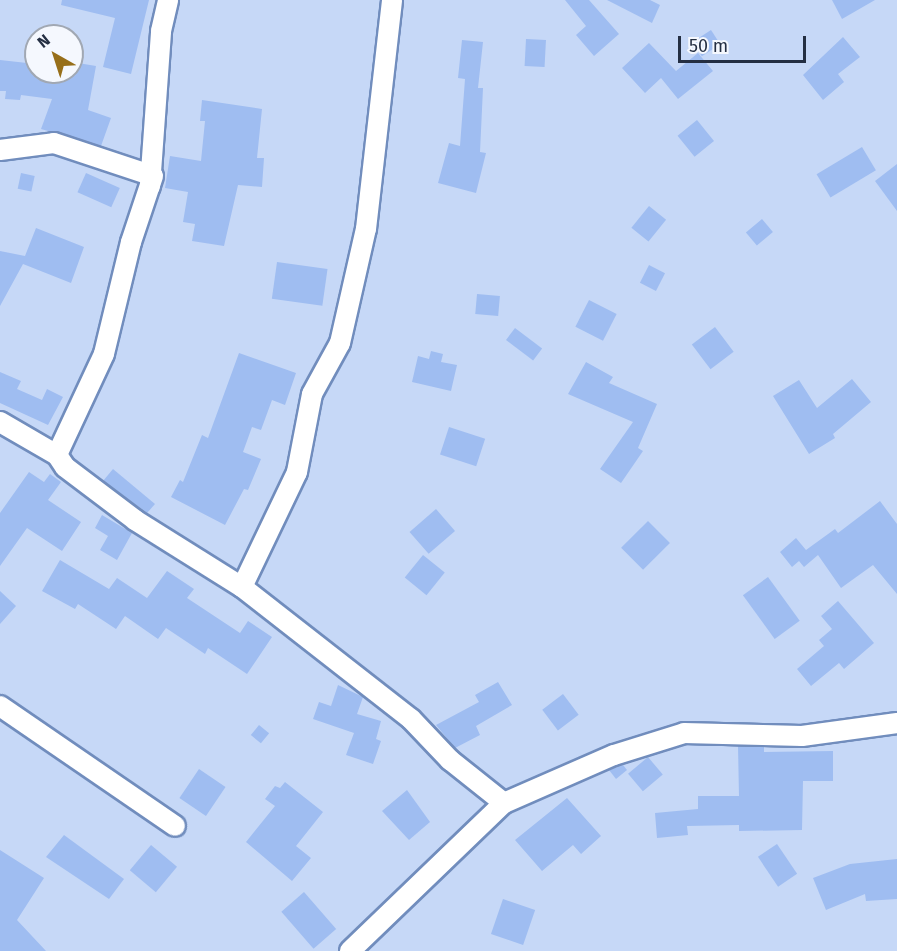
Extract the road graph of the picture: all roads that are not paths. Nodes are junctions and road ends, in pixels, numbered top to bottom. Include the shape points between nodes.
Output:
1 (168, 0) edge
2 (392, 0) edge
3 (0, 150) edge
4 (153, 176) junction
5 (0, 422) edge
6 (57, 455) junction
7 (242, 587) junction
8 (0, 706) edge
9 (897, 723) edge
10 (504, 803) junction
11 (176, 826) dead end
12 (350, 951) edge

1 - 4 street via 161,31
2 - 7 street via 366,230 340,343 312,394 297,472
3 - 4 street via 54,143
4 - 6 street via 130,242 104,354
5 - 6 street
6 - 7 street via 65,467 135,520
7 - 10 street via 396,706 450,760
8 - 11 street
9 - 10 street via 802,736 684,733 614,755
10 - 12 street

